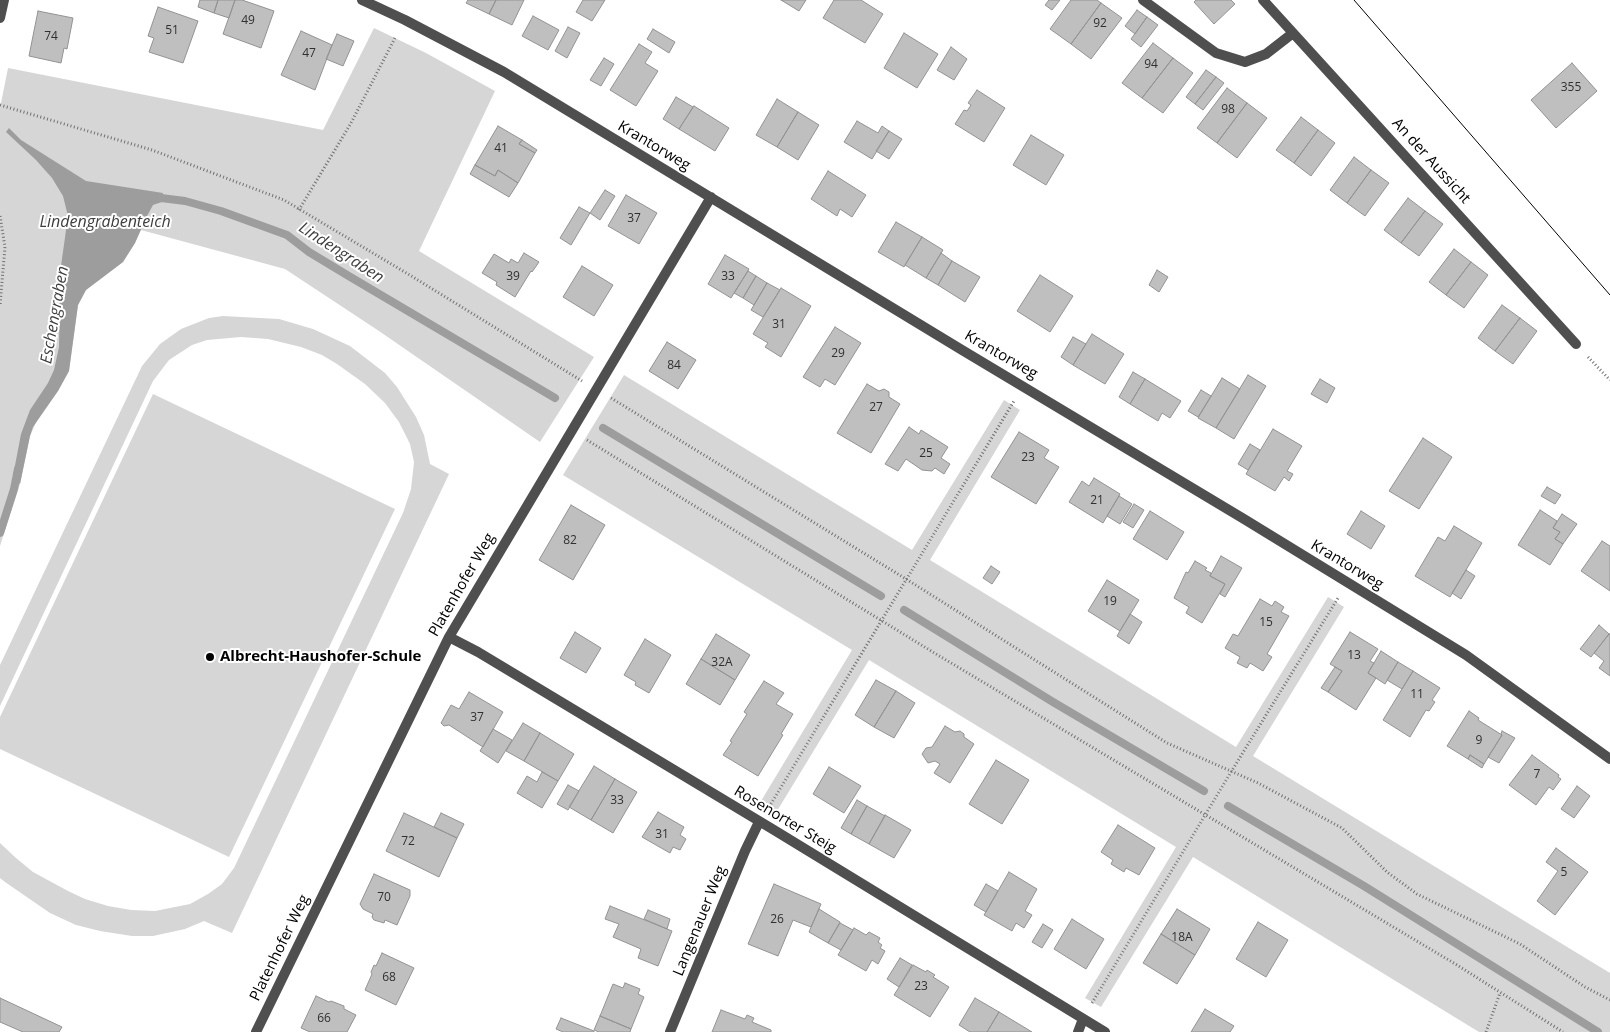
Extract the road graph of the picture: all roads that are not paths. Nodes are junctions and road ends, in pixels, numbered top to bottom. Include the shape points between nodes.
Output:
1 (4, 0) edge
2 (362, 0) edge
3 (1143, 0) edge
4 (1263, 0) edge
5 (0, 18) edge
6 (1293, 33) junction
7 (711, 197) junction
8 (1576, 344) road end
9 (449, 637) junction
10 (1610, 759) edge
11 (760, 822) junction
12 (1083, 1018) junction
13 (256, 1032) edge
14 (670, 1032) edge
15 (1078, 1032) edge
16 (1105, 1032) edge

1 - 5 street
2 - 7 street, Krantorweg via 504,72
3 - 6 street via 1216,53 1245,62 1266,54
4 - 6 street, An der Aussicht
6 - 8 street, An der Aussicht
7 - 9 street, Platenhofer Weg
7 - 10 street, Krantorweg via 1466,655
9 - 11 street, Rosenorter Steig
9 - 13 street, Platenhofer Weg
11 - 12 street, Rosenorter Steig
11 - 14 street, Langenauer Weg
12 - 15 street
12 - 16 street, Rosenorter Steig

